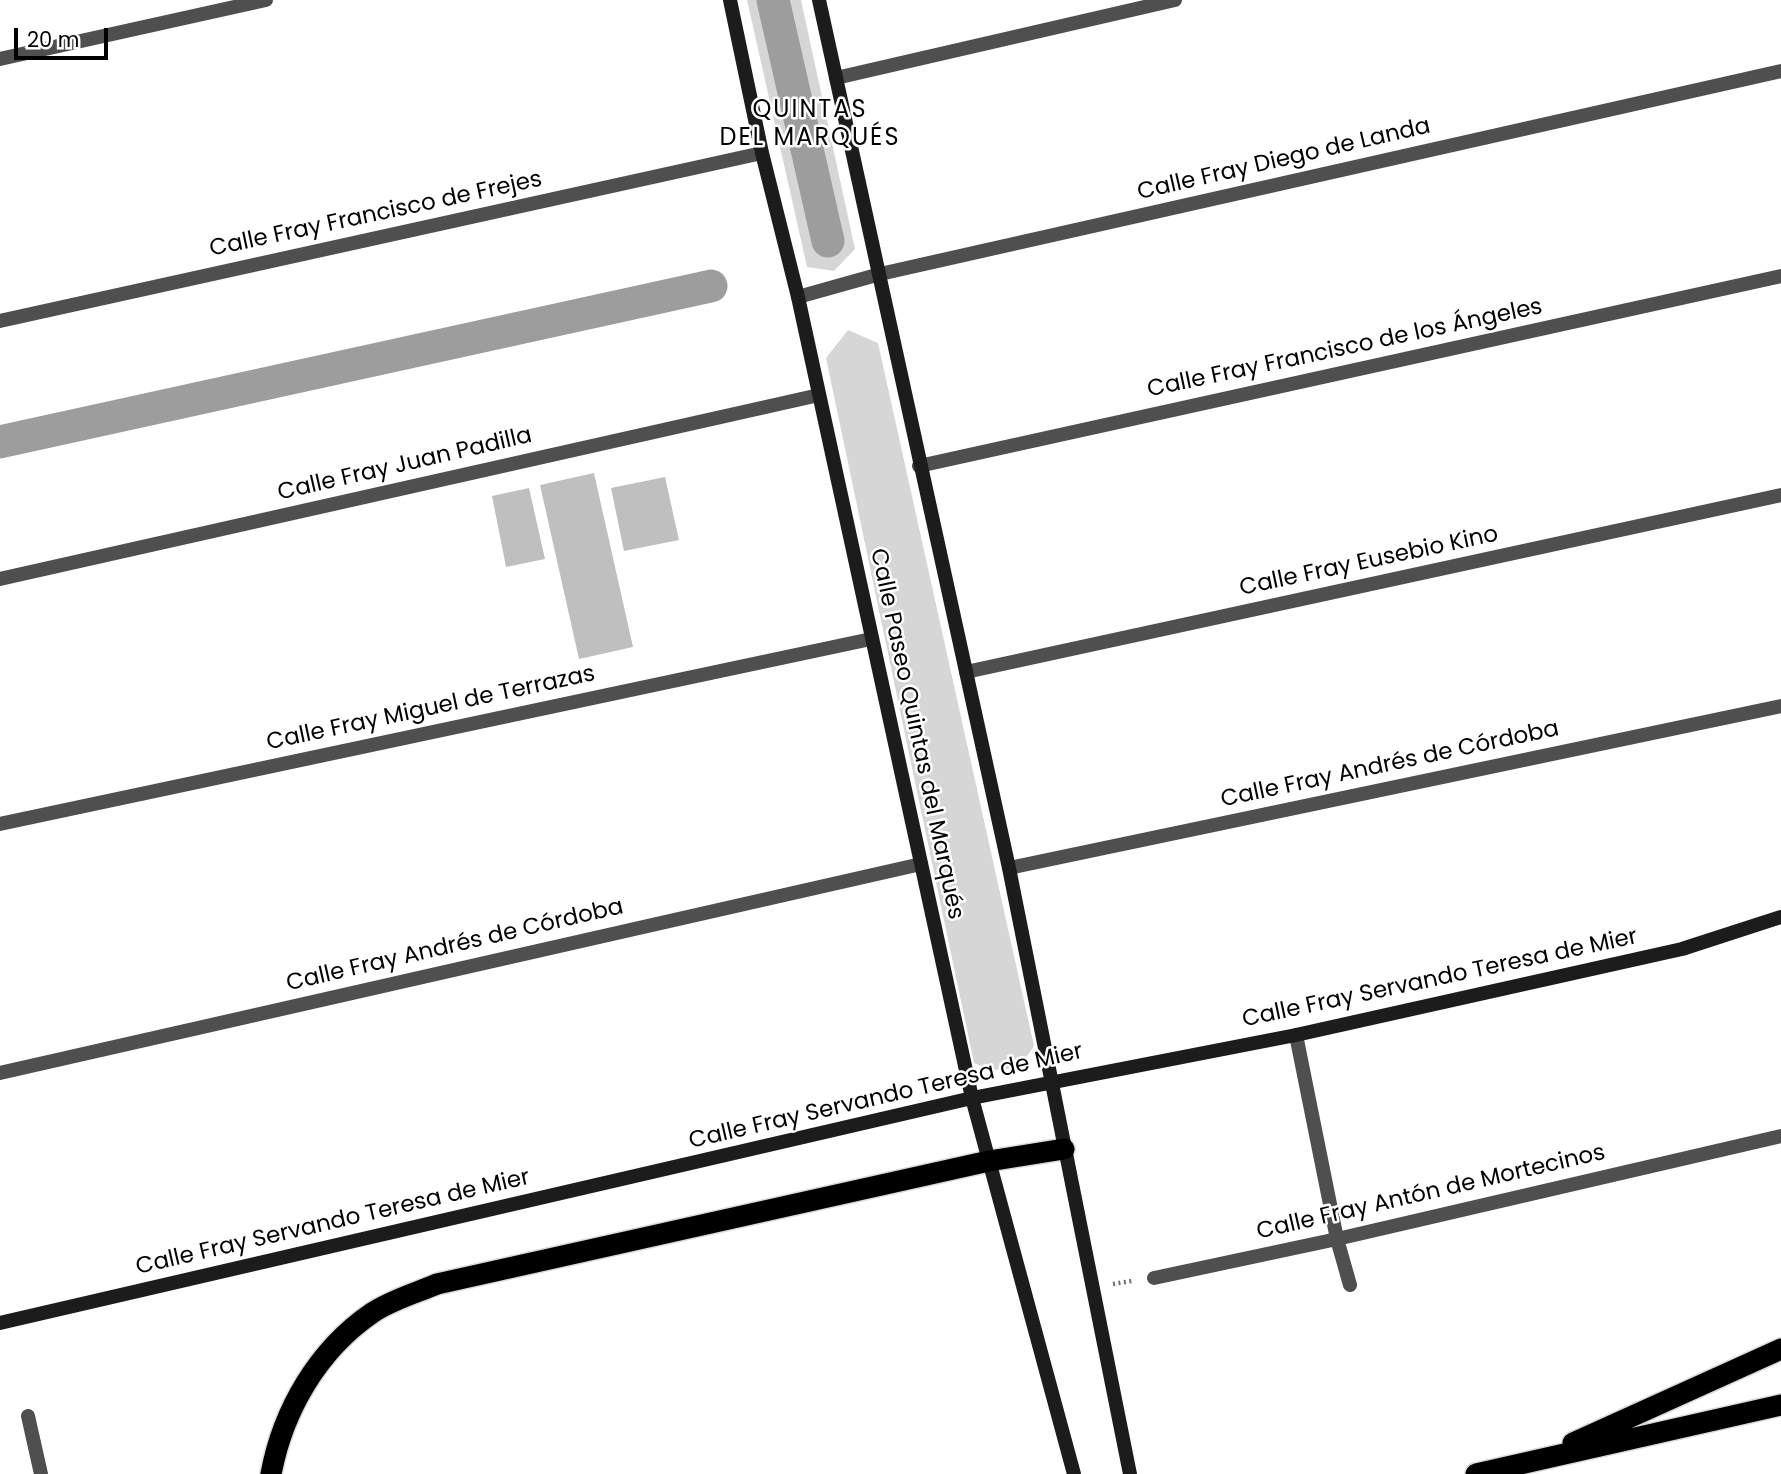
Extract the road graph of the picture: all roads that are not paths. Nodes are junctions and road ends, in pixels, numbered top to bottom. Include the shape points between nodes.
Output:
1 (266, 0) edge
2 (730, 0) edge
3 (819, 0) edge
4 (1175, 0) edge
5 (0, 59) edge
6 (1781, 71) edge
7 (836, 78) junction
8 (762, 153) junction
9 (880, 274) junction
10 (1781, 276) edge
11 (798, 297) junction
12 (0, 321) edge
13 (819, 395) junction
14 (919, 466) junction
15 (1781, 495) edge
16 (0, 579) edge
17 (871, 639) junction
18 (966, 672) junction
19 (1781, 706) edge
20 (0, 824) edge
21 (921, 864) junction
22 (1009, 868) junction
23 (1781, 917) edge
24 (1296, 1035) junction
25 (0, 1073) edge
26 (1050, 1082) junction
27 (972, 1098) junction
28 (1781, 1136) edge
29 (1064, 1149) junction
30 (989, 1161) junction
31 (1337, 1239) junction
32 (1154, 1278) road end
33 (1350, 1285) dead end
34 (0, 1323) edge
35 (1781, 1349) edge
36 (1781, 1405) edge
37 (28, 1416) dead end
38 (1532, 1461) junction
39 (41, 1474) edge
40 (271, 1474) edge
41 (1074, 1474) edge
42 (1130, 1474) edge
43 (1476, 1474) edge

1 - 5 street
2 - 8 street, Calle Paseo Quintas del Marqués
3 - 7 street
4 - 7 street
6 - 9 street, Calle Fray Diego de Landa
7 - 9 street
8 - 11 street, Calle Paseo Quintas del Marqués
8 - 12 street, Calle Fray Francisco de Frejes
9 - 11 street, Calle Fray Diego de Landa
9 - 14 street
10 - 14 street, Calle Fray Francisco de los Ángeles
11 - 13 street, Calle Paseo Quintas del Marqués
13 - 16 street, Calle Fray Juan Padilla
13 - 17 street, Calle Paseo Quintas del Marqués
14 - 18 street
15 - 18 street, Calle Fray Eusebio Kino
17 - 20 street, Calle Fray Miguel de Terrazas
17 - 21 street, Calle Paseo Quintas del Marqués
18 - 22 street
19 - 22 street, Calle Fray Andrés de Córdoba
21 - 25 street, Calle Fray Andrés de Córdoba
21 - 27 street, Calle Paseo Quintas del Marqués
22 - 26 street
23 - 24 street, Calle Fray Servando Teresa de Mier via 1682,950
24 - 26 street, Calle Fray Servando Teresa de Mier
24 - 31 street
26 - 27 street, Calle Fray Servando Teresa de Mier
26 - 29 street
27 - 30 street, Calle Paseo Quintas del Marqués
27 - 34 street, Calle Fray Servando Teresa de Mier
28 - 31 street, Calle Fray Antón de Mortecinos
29 - 30 highway
29 - 42 street
30 - 40 highway via 436,1284 373,1312 325,1355 298,1396
30 - 41 street, Calle Paseo Quintas del Marqués
31 - 32 street, Calle Fray Antón de Mortecinos
31 - 33 street
35 - 38 highway
36 - 38 highway
37 - 39 street
38 - 43 highway

